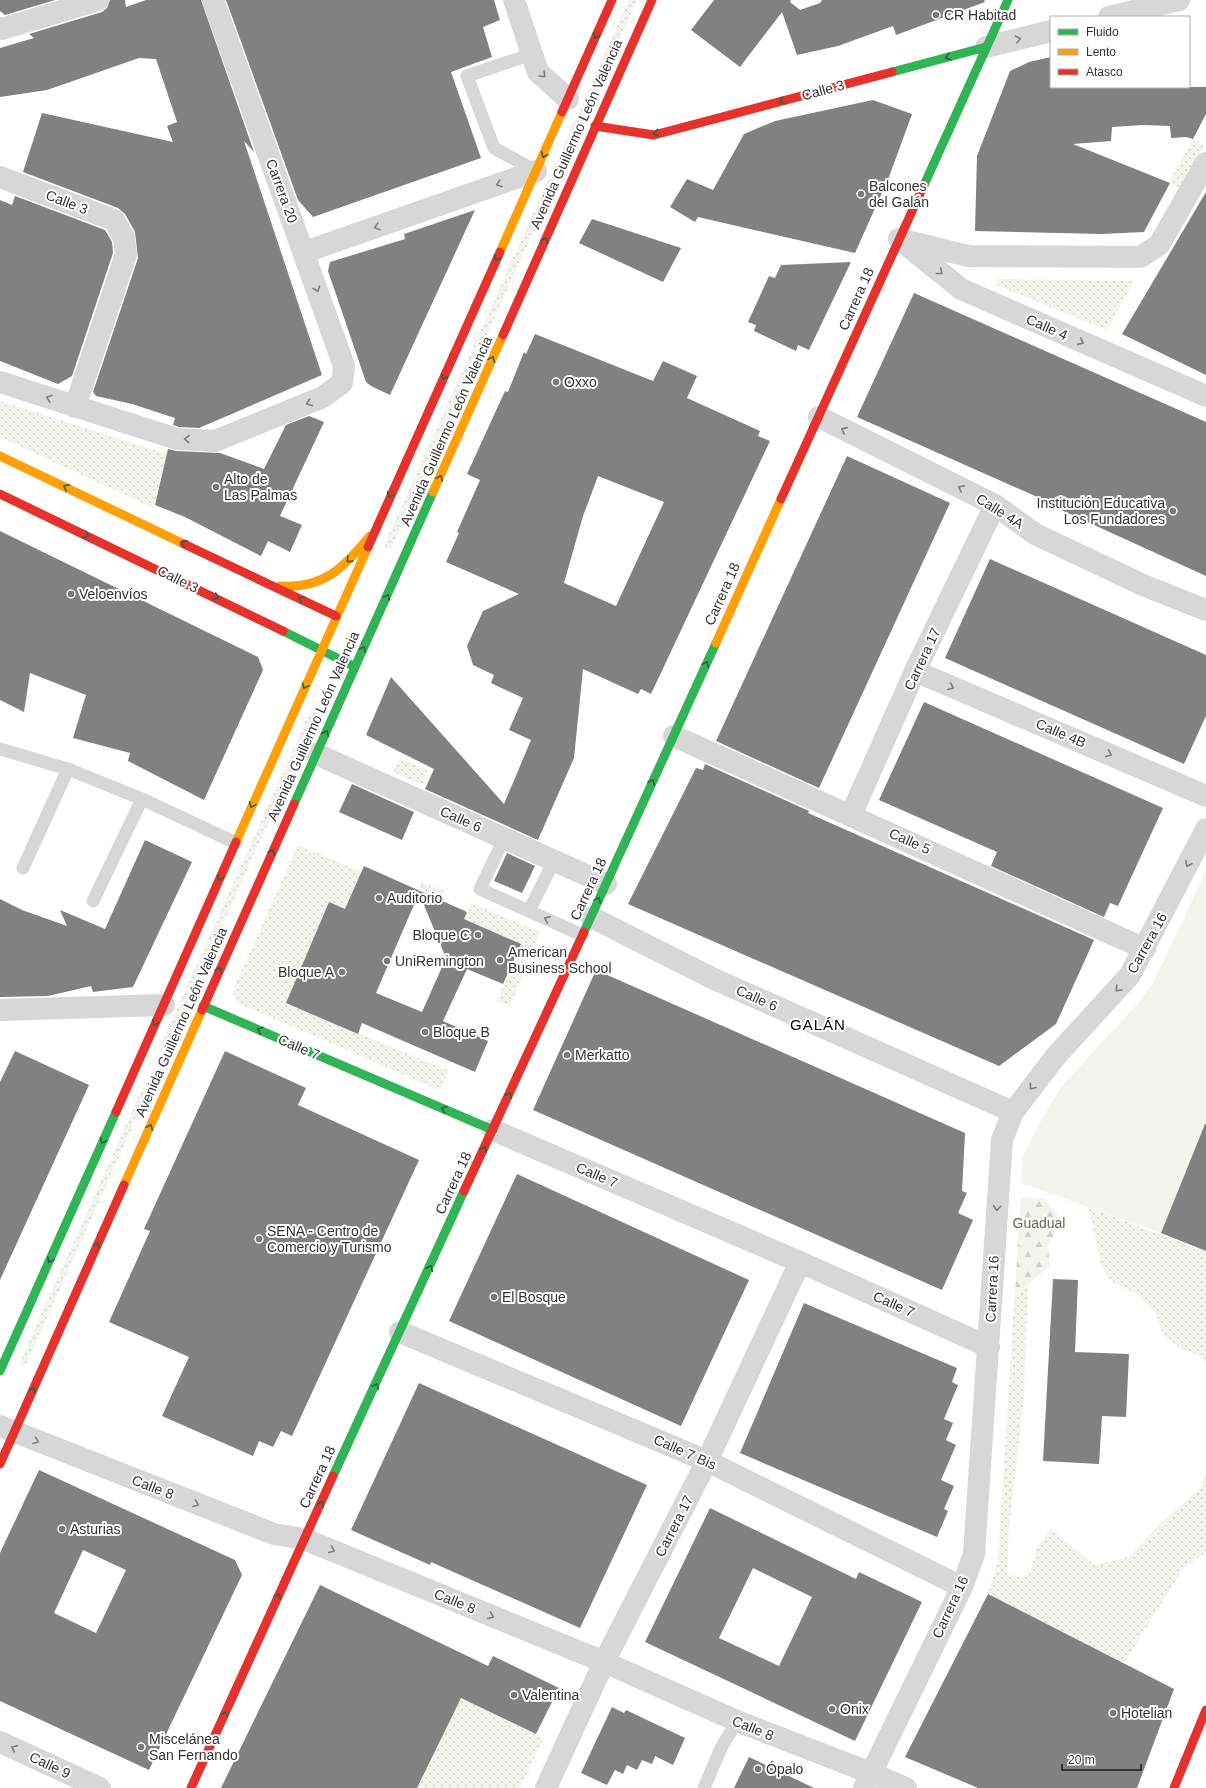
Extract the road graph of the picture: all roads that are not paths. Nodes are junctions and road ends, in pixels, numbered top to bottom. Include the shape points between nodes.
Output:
1 (98, 0) edge
2 (213, 0) edge
3 (514, 0) edge
4 (612, 0) edge
5 (652, 0) edge
6 (1008, 0) edge
7 (1179, 0) edge
8 (1113, 16) edge
9 (0, 28) edge
10 (1050, 31) edge
11 (986, 47) junction
12 (532, 54) junction
13 (568, 99) junction
14 (595, 126) junction
15 (1206, 162) edge
16 (536, 171) junction
17 (0, 177) edge
18 (899, 239) junction
19 (305, 252) junction
20 (1000, 256) junction
21 (977, 296) junction
22 (0, 382) edge
23 (1206, 396) edge
24 (75, 407) junction
25 (819, 417) junction
26 (0, 456) edge
27 (0, 494) edge
28 (996, 505) junction
29 (374, 530) junction
30 (268, 584) junction
31 (1206, 610) edge
32 (336, 616) junction
33 (321, 650) junction
34 (355, 666) junction
35 (915, 671) junction
36 (674, 736) junction
37 (0, 749) edge
38 (316, 754) junction
39 (68, 769) junction
40 (1206, 796) edge
41 (142, 799) junction
42 (851, 815) junction
43 (1206, 829) edge
44 (504, 839) junction
45 (236, 843) junction
46 (554, 861) junction
47 (23, 868) dead end
48 (606, 884) junction
49 (93, 901) dead end
50 (529, 911) junction
51 (587, 926) junction
52 (1145, 948) junction
53 (164, 1005) junction
54 (203, 1006) junction
55 (0, 1010) edge
56 (1013, 1112) junction
57 (493, 1130) junction
58 (800, 1262) junction
59 (400, 1332) junction
60 (989, 1347) junction
61 (0, 1371) edge
62 (7, 1429) edge
63 (707, 1461) junction
64 (0, 1464) edge
65 (304, 1539) junction
66 (962, 1587) junction
67 (604, 1662) junction
68 (1206, 1710) edge
69 (737, 1722) junction
70 (0, 1742) edge
71 (867, 1780) edge
72 (100, 1788) edge
73 (192, 1788) edge
74 (546, 1788) edge
75 (704, 1788) edge
76 (906, 1788) edge
77 (1174, 1788) edge

1 - 9 street
2 - 19 street, Carrera 20
3 - 12 street
4 -> 13 main road, Avenida Guillermo León Valencia
5 - 14 main road, Avenida Guillermo León Valencia
6 - 11 main road, Carrera 18
7 - 8 street
11 -> 10 street, Calle 3
11 -> 14 main road, Calle 3 via 654,135
11 - 18 main road, Carrera 18
12 -> 13 street via 538,72
12 - 16 lane via 468,76 494,148
13 -> 16 main road, Avenida Guillermo León Valencia
34 -> 14 main road, Avenida Guillermo León Valencia
15 - 20 street via 1159,245 1140,257
16 -> 19 street
16 -> 29 main road, Avenida Guillermo León Valencia
17 - 24 street, Calle 3 via 114,220 124,238 126,254
18 - 20 street via 968,256
18 -> 21 street, Calle 4 via 961,289
18 - 25 main road, Carrera 18
19 -> 24 street, Carrera 20 via 344,366 342,383 323,397 215,441 177,439
20 - 21 street via 969,266 963,274 966,284
21 -> 23 street, Calle 4
24 -> 22 street
28 -> 25 street, Calle 4A
36 -> 25 main road, Carrera 18
30 -> 26 main road
27 -> 33 main road, Calle 3
28 - 31 street, Calle 4A via 1035,534 1143,586
28 - 35 street, Carrera 17
29 -> 30 main road via 353,557 323,581 310,586 292,588
29 - 32 main road, Avenida Guillermo León Valencia
32 -> 30 main road
32 - 33 main road, Avenida Guillermo León Valencia
33 - 34 main road, Calle 3
33 -> 45 main road, Avenida Guillermo León Valencia
38 -> 34 main road, Avenida Guillermo León Valencia
35 -> 40 street, Calle 4B
35 - 42 street, Carrera 17
36 - 42 street, Calle 5
48 -> 36 main road, Carrera 18
37 - 39 lane
38 - 44 street, Calle 6
54 -> 38 main road, Avenida Guillermo León Valencia
39 - 41 lane
39 - 47 lane
41 - 45 lane
41 - 49 lane
42 - 52 street, Calle 5
43 -> 52 street, Carrera 16
44 - 46 street, Calle 6
44 - 50 lane via 480,888
45 -> 53 main road, Avenida Guillermo León Valencia
46 - 48 street, Calle 6
46 - 50 lane
51 -> 48 main road, Carrera 18
51 -> 50 lane
51 - 56 street, Calle 6 via 714,979
57 -> 51 main road, Carrera 18
52 -> 56 street, Carrera 16 via 1130,975 1056,1056
53 - 55 street
53 -> 61 main road, Avenida Guillermo León Valencia
57 -> 54 main road, Calle 7
62 -> 54 main road, Avenida Guillermo León Valencia
56 -> 60 street, Carrera 16 via 1002,1140
57 - 58 street, Calle 7
59 -> 57 main road, Carrera 18
58 - 60 street, Calle 7
58 - 63 street, Carrera 17
59 - 63 street, Calle 7 Bis
65 -> 59 main road, Carrera 18
60 - 66 street, Carrera 16 via 974,1554
62 - 64 main road, Avenida Guillermo León Valencia
62 -> 65 street, Calle 8 via 274,1534
63 - 66 street, Calle 7 Bis
63 - 67 street, Carrera 17
65 -> 67 street, Calle 8
73 -> 65 main road, Carrera 18
66 - 71 street, Carrera 16
67 - 69 street, Calle 8
67 - 74 street, Carrera 17
68 - 77 main road
69 - 71 street, Calle 8
69 - 75 lane via 721,1748
72 -> 70 street, Calle 9
71 - 76 street, Calle 8

